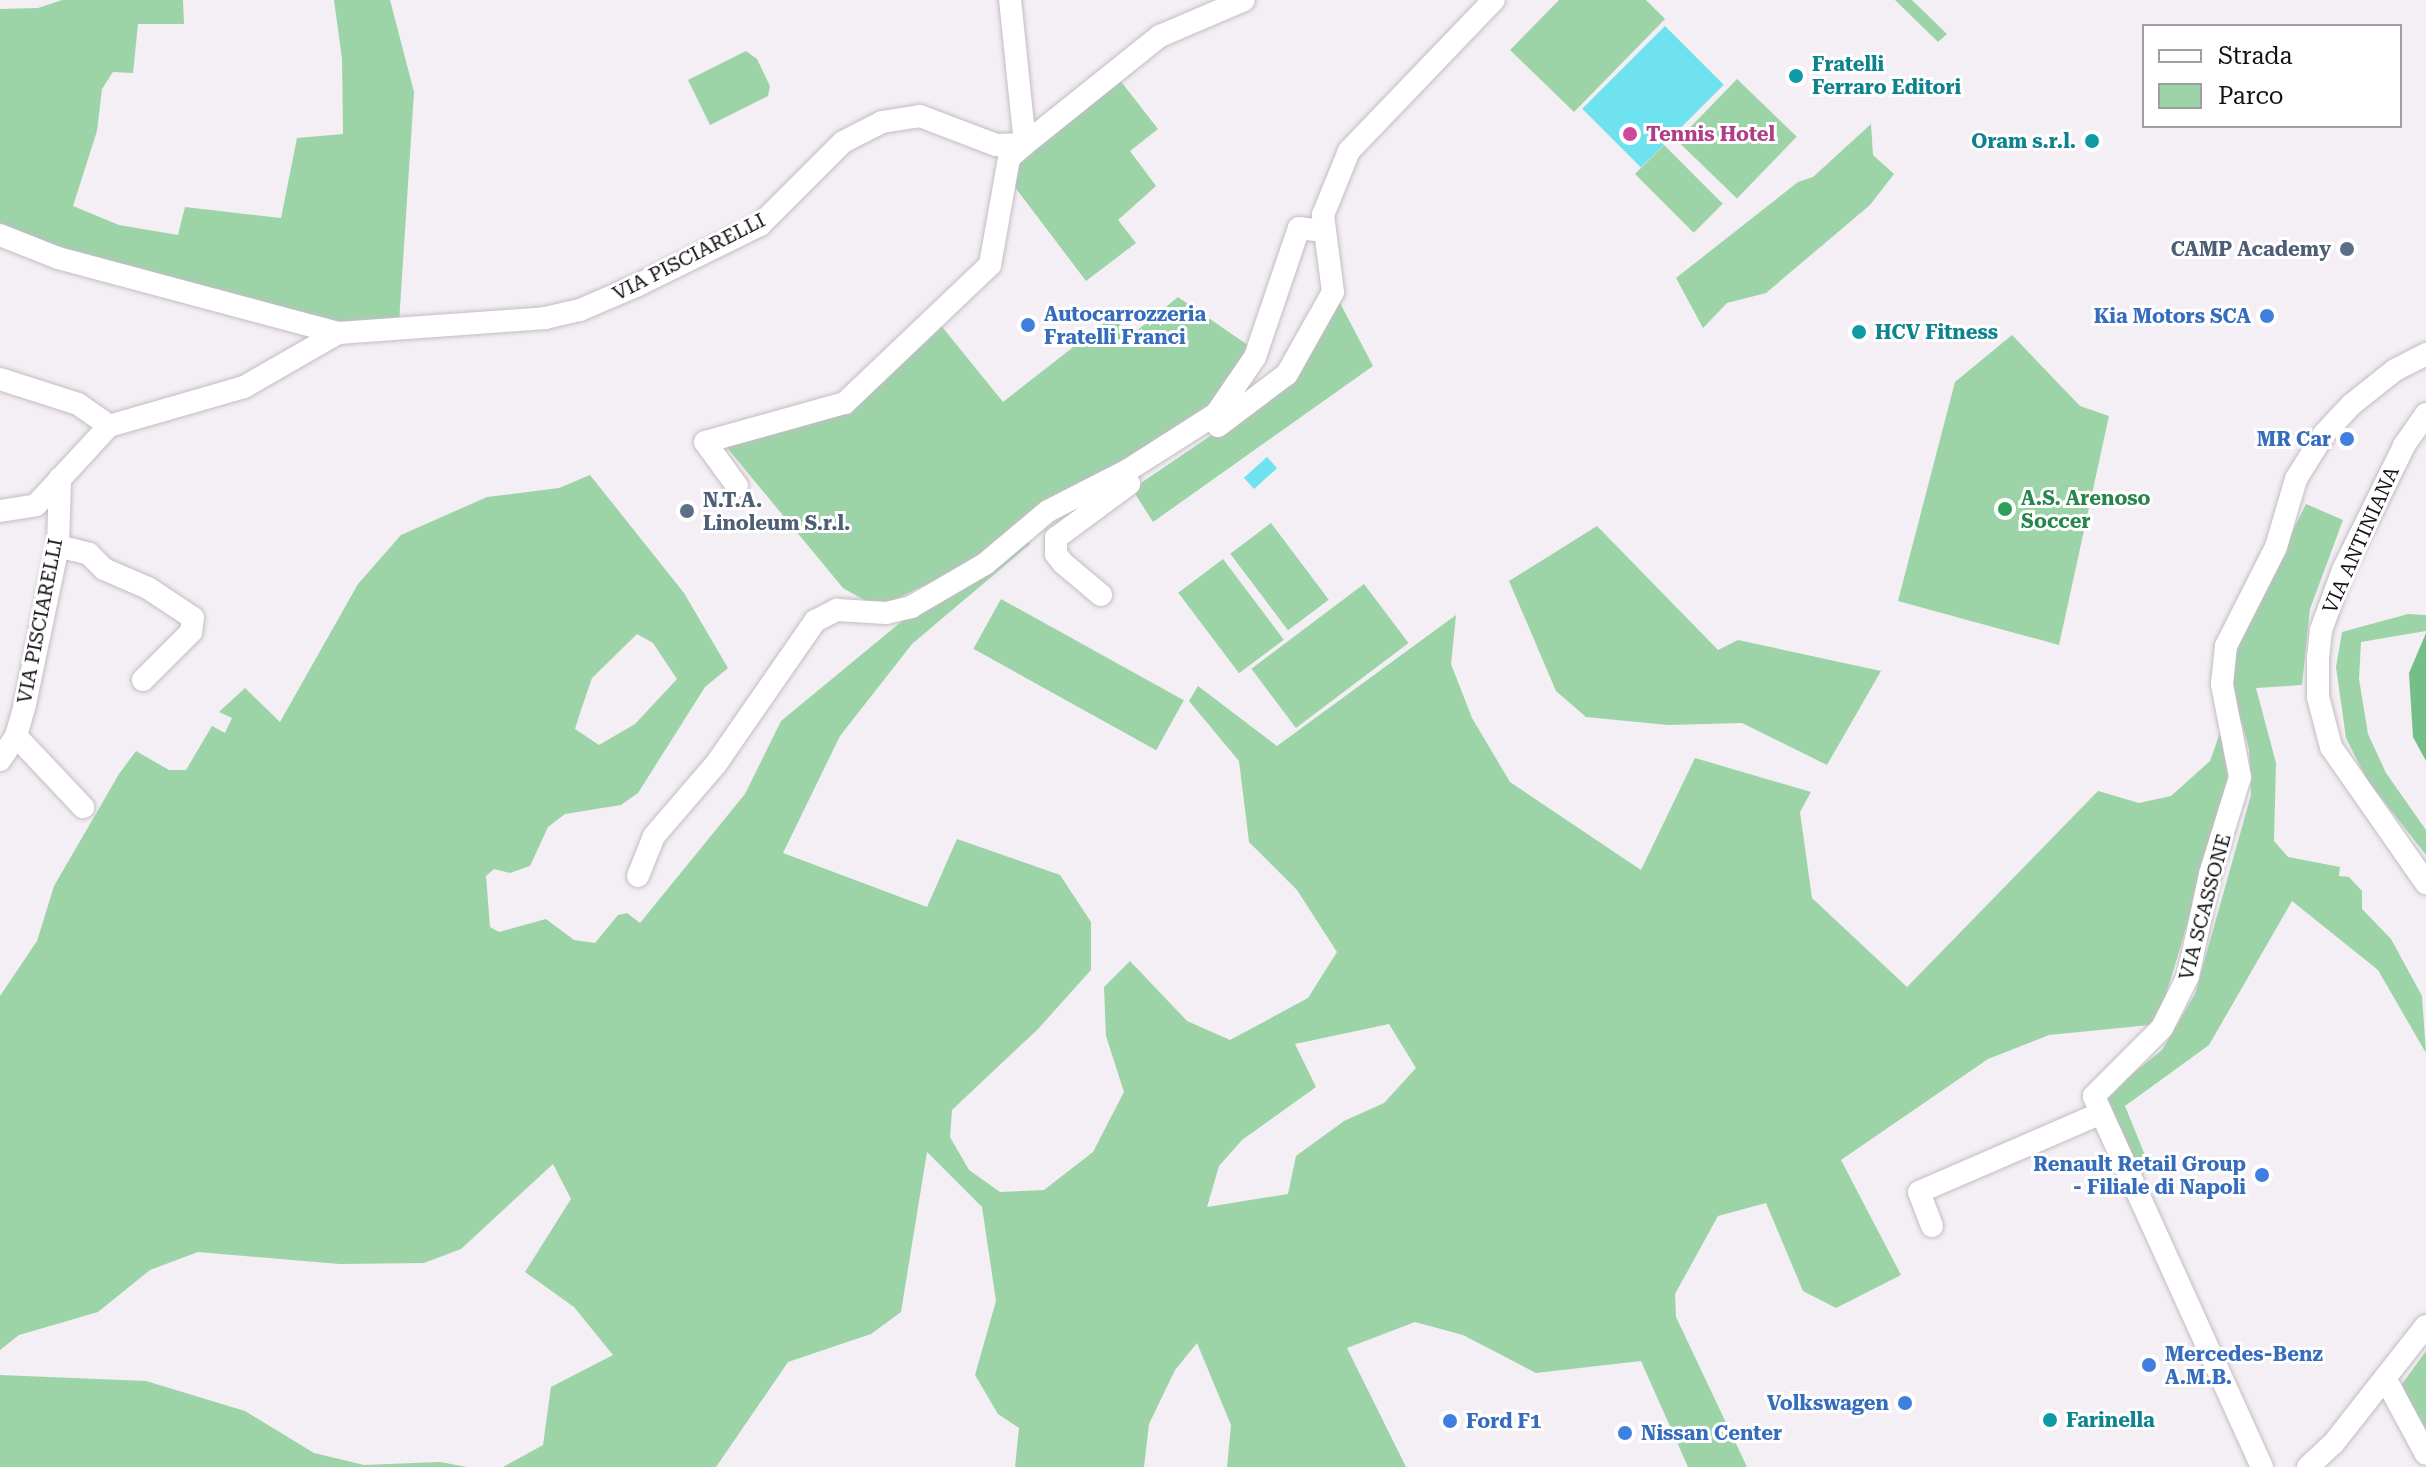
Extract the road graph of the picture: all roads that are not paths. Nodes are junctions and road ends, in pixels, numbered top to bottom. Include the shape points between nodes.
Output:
1 (1010, 0) edge
2 (1244, 0) edge
3 (1494, 0) edge
4 (1025, 144) junction
5 (1322, 231) junction
6 (0, 235) edge
7 (338, 333) junction
8 (2426, 354) edge
9 (0, 379) edge
10 (2426, 414) edge
11 (109, 426) junction
12 (60, 477) junction
13 (737, 486) dead end
14 (0, 511) edge
15 (58, 546) junction
16 (1101, 595) dead end
17 (143, 680) dead end
18 (16, 736) junction
19 (0, 760) edge
20 (83, 807) dead end
21 (638, 876) dead end
22 (2426, 883) edge
23 (2099, 1114) junction
24 (1932, 1226) dead end
25 (2426, 1326) edge
26 (2385, 1378) junction
27 (2426, 1454) edge
28 (2262, 1467) edge
29 (2308, 1467) edge

1 - 4 street
2 - 4 street via 1160,36
3 - 5 street via 1349,151 1328,196
4 - 7 street, VIA PISCIARELLI via 996,145 920,116 882,122 843,142 760,225 580,310 444,329
4 - 13 street via 1009,158 990,265 859,394 813,416 705,442
5 - 16 street via 1333,292 1287,374 1252,404 1074,519 1056,538 1056,554 1063,563
5 - 21 street via 1299,228 1255,357 1216,414 1128,470 1048,511 985,564 911,607 886,613 837,610 815,621 716,764 654,836
6 - 7 street, VIA PISCIARELLI via 58,258
7 - 11 street, VIA PISCIARELLI via 244,387
8 - 23 street, VIA SCASSONE via 2395,370 2351,405 2324,434 2296,479 2276,547 2226,646 2222,684 2240,777 2210,874 2188,976 2162,1028 2098,1090
9 - 11 street via 78,404
10 - 22 street, VIA ANTINIANA via 2379,494 2331,601 2321,630 2318,680 2321,715 2344,773
11 - 12 street
12 - 14 street via 29,510
12 - 15 street, VIA PISCIARELLI
15 - 17 street via 89,554 104,569 148,588 193,618 191,632
15 - 18 street, VIA PISCIARELLI
18 - 19 street, VIA PISCIARELLI
18 - 20 street
23 - 24 street via 1919,1192
23 - 28 street
25 - 26 street
26 - 27 street
26 - 29 street

